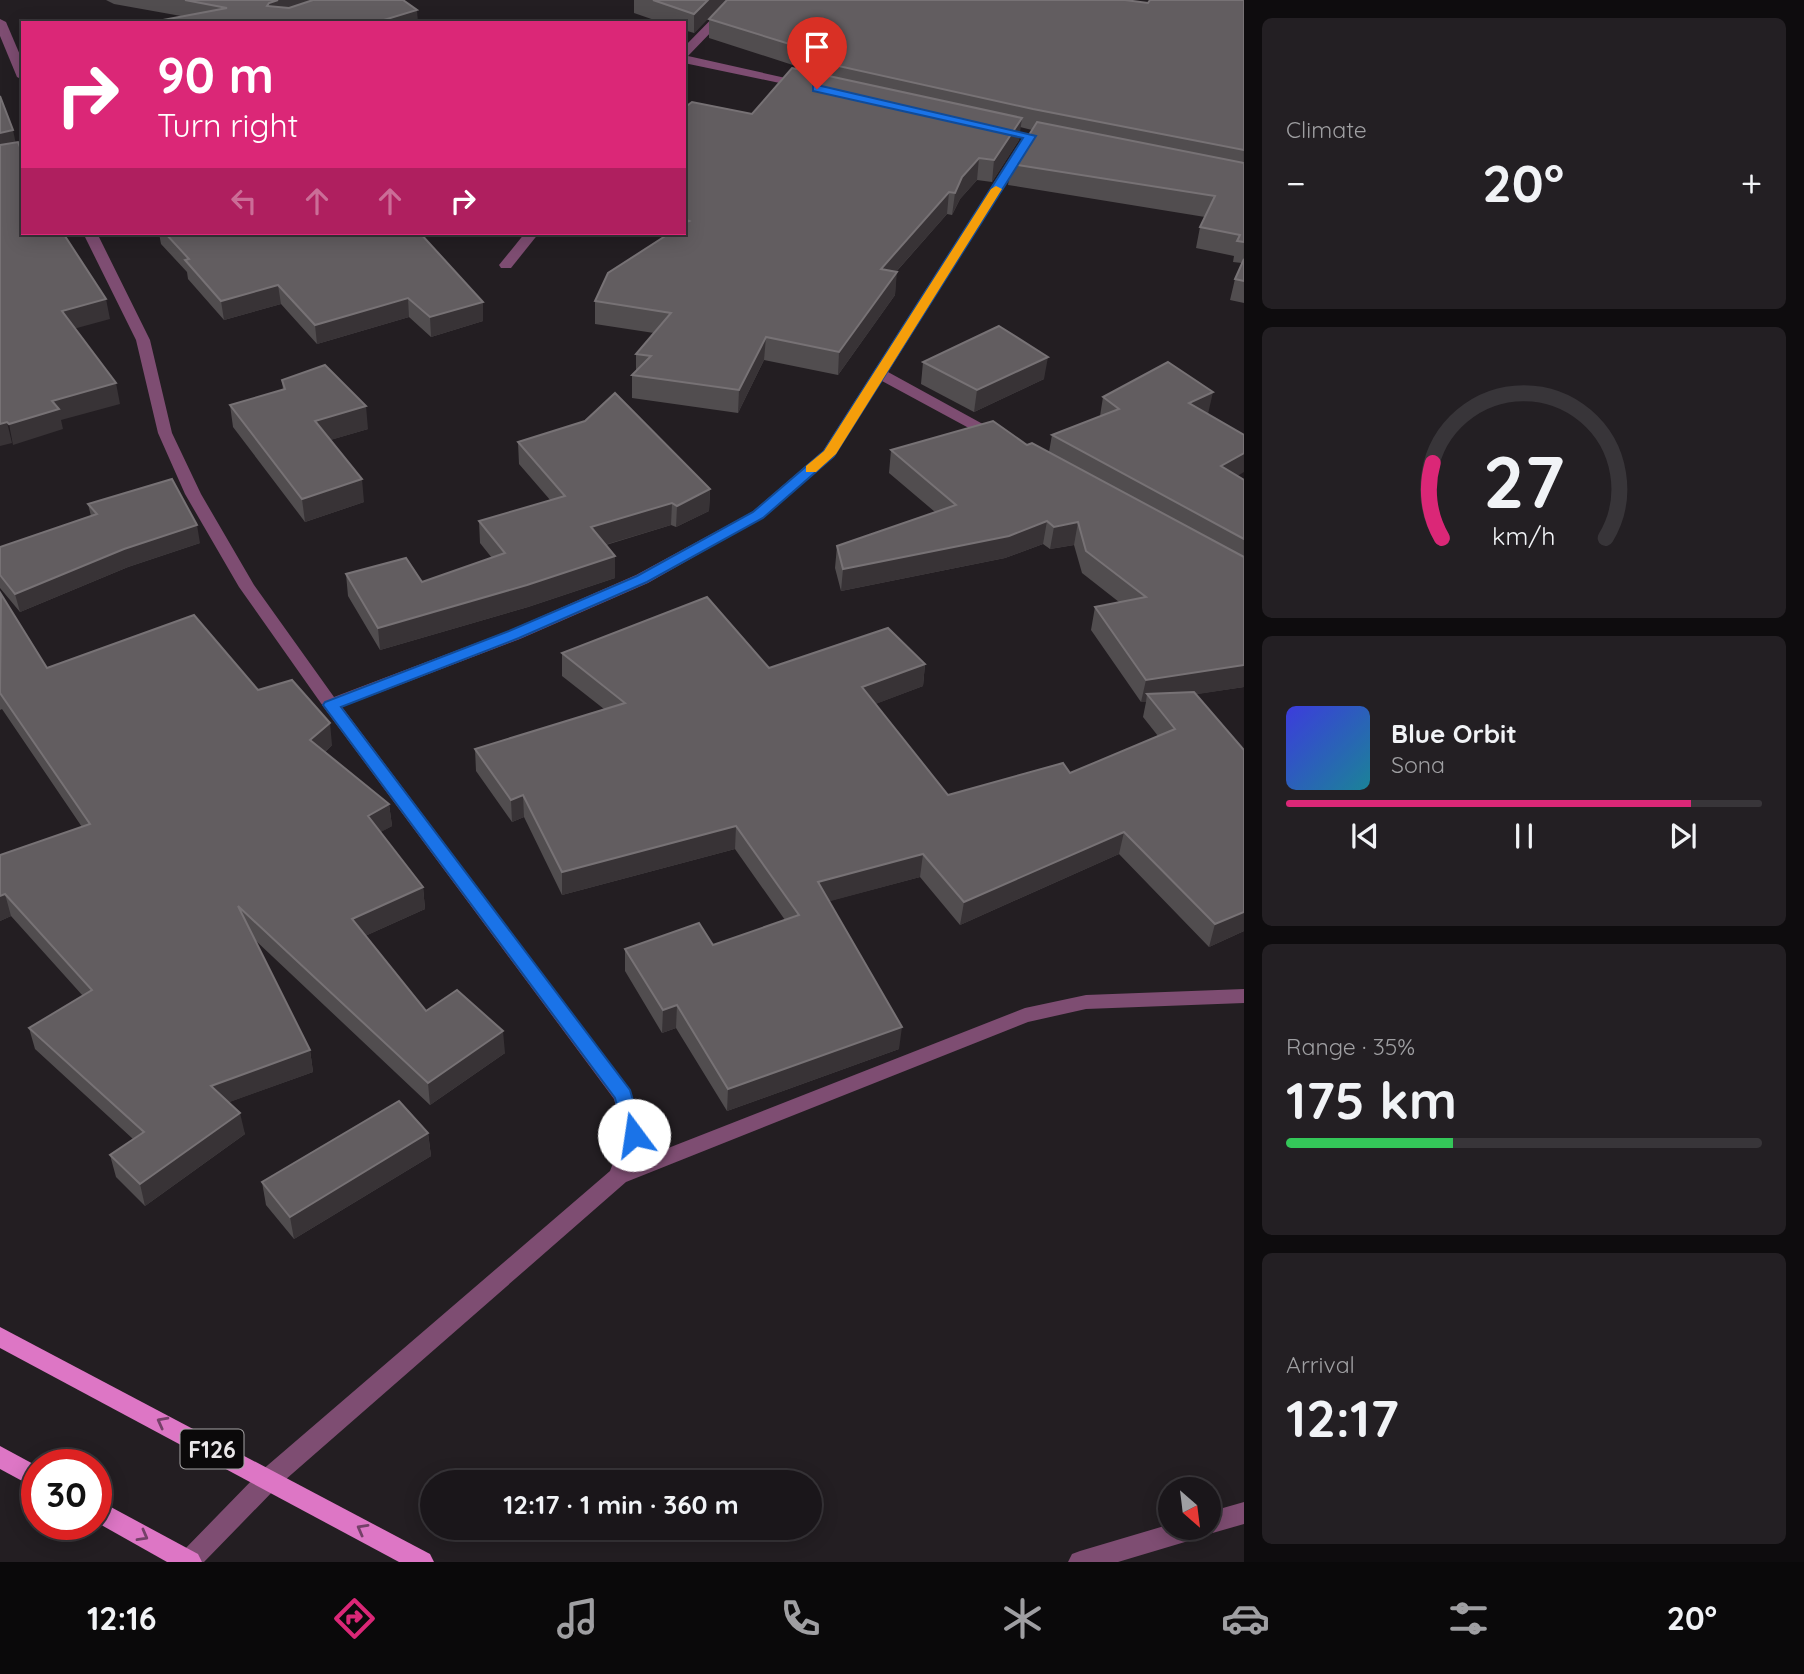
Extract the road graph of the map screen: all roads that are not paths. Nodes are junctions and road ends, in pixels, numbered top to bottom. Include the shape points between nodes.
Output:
1 (736, 0) edge
2 (0, 22) edge
3 (686, 55) edge
4 (686, 57) edge
5 (21, 72) edge
6 (817, 89) edge
7 (1030, 136) edge
8 (91, 235) edge
9 (531, 235) edge
10 (506, 265) dead end
11 (880, 374) junction
12 (1005, 441) edge
13 (331, 705) junction
14 (1244, 996) edge
15 (619, 1176) junction
16 (0, 1337) edge
17 (0, 1457) edge
18 (21, 1469) edge
19 (269, 1479) junction
20 (1244, 1513) edge
21 (112, 1519) edge
22 (1222, 1519) edge
23 (1158, 1539) edge
24 (189, 1562) edge
25 (422, 1562) edge
26 (1080, 1562) edge

1 - 3 street
2 - 5 street
4 - 6 street
7 - 11 street
8 - 13 street via 143,340 165,433 193,494 247,587
9 - 10 street
11 - 12 street
11 - 13 street via 829,454 758,515 642,579 514,635
13 - 15 street via 624,1096 634,1135
14 - 15 street via 1086,1002 1025,1015
15 - 19 street
19 -> 16 main road, F126
17 - 18 main road
19 - 24 street
25 -> 19 main road, F126
20 - 22 street
21 -> 24 main road
23 - 26 street

